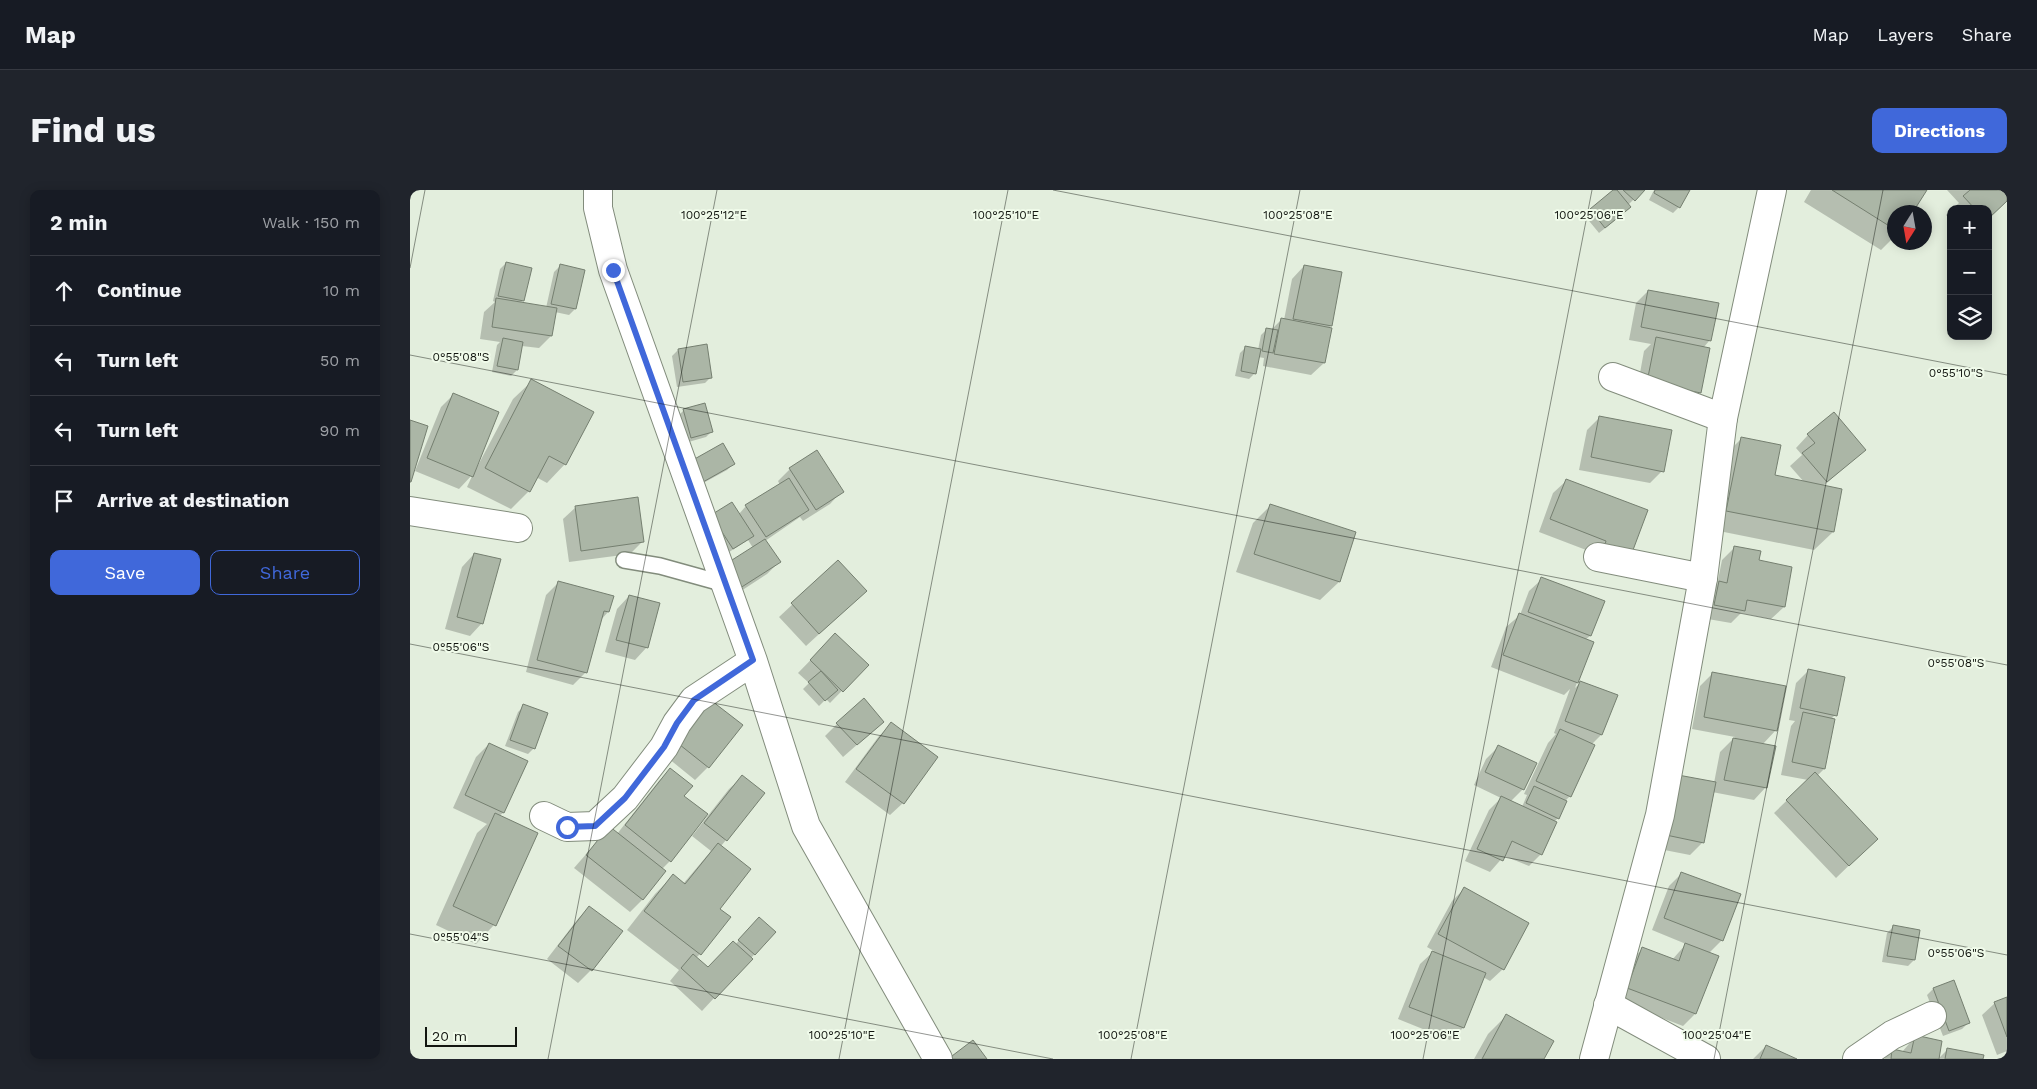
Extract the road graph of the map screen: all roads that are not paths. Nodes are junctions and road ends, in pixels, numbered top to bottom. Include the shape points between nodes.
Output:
1 (598, 190) edge
2 (1772, 190) edge
3 (1613, 377) dead end
4 (1723, 418) junction
5 (410, 511) edge
6 (518, 528) dead end
7 (1598, 557) dead end
8 (624, 560) dead end
9 (1703, 578) junction
10 (725, 584) junction
11 (753, 660) junction
12 (544, 816) dead end
13 (1608, 1005) junction
14 (1932, 1016) dead end
15 (938, 1059) edge
16 (1594, 1059) edge
17 (1706, 1059) edge
18 (1856, 1059) edge

1 - 10 street via 598,208 613,270
2 - 4 street
3 - 4 street
4 - 9 street
5 - 6 street
7 - 9 street
8 - 10 lane
9 - 13 street via 1660,814
10 - 11 street
11 - 12 street via 694,700 664,747 625,798 595,826 567,827
11 - 15 street via 806,826
13 - 16 street
13 - 17 street
14 - 18 street via 1892,1035

